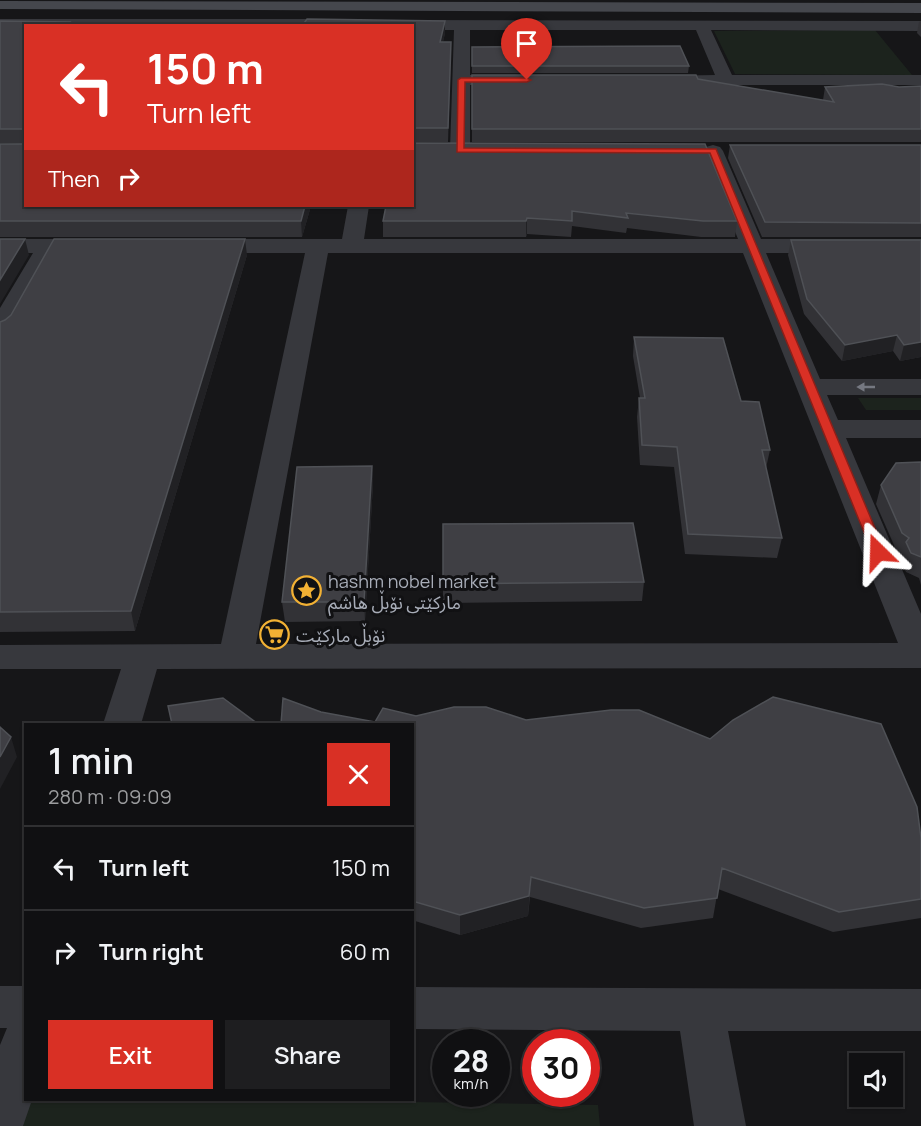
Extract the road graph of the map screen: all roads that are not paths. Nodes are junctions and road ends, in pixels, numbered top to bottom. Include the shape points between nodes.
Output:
1 (0, 5) edge
2 (921, 8) edge
3 (0, 24) edge
4 (24, 24) edge
5 (414, 24) edge
6 (462, 25) junction
7 (701, 25) junction
8 (913, 26) edge
9 (921, 43) edge
10 (461, 80) junction
11 (530, 80) edge
12 (645, 80) edge
13 (726, 80) junction
14 (921, 80) edge
15 (436, 150) edge
16 (460, 150) junction
17 (483, 150) edge
18 (713, 151) edge
19 (358, 207) edge
20 (0, 246) edge
21 (48, 246) junction
22 (118, 246) edge
23 (177, 246) edge
24 (318, 246) junction
25 (352, 246) junction
26 (752, 246) junction
27 (921, 246) edge
28 (0, 330) edge
29 (810, 387) junction
30 (921, 387) edge
31 (827, 429) junction
32 (921, 429) edge
33 (921, 655) edge
34 (0, 657) edge
35 (143, 657) junction
36 (236, 657) junction
37 (122, 723) edge
38 (0, 1007) edge
39 (24, 1007) edge
40 (414, 1008) edge
41 (700, 1009) junction
42 (921, 1010) edge
43 (24, 1046) edge
44 (0, 1121) edge
45 (720, 1126) edge

1 - 2 street
3 - 4 street
5 - 6 street
6 - 7 street
6 - 10 street
7 - 8 street
7 - 13 street
8 - 9 street
10 - 11 street
10 - 16 street
12 - 13 street
13 - 14 street
15 - 16 street
16 - 17 street
18 - 26 street
19 - 25 street
20 - 21 street
21 - 22 street
21 - 28 street
23 - 24 street
24 - 25 street
24 - 36 street
25 - 26 street
26 - 27 street
26 - 29 street
30 -> 29 street
29 - 31 street
31 - 32 street
31 - 33 street
33 - 36 street
34 - 35 street
35 - 36 street
35 - 37 street
38 - 39 street
40 - 41 street
41 - 42 street
41 - 45 street
43 - 44 street

